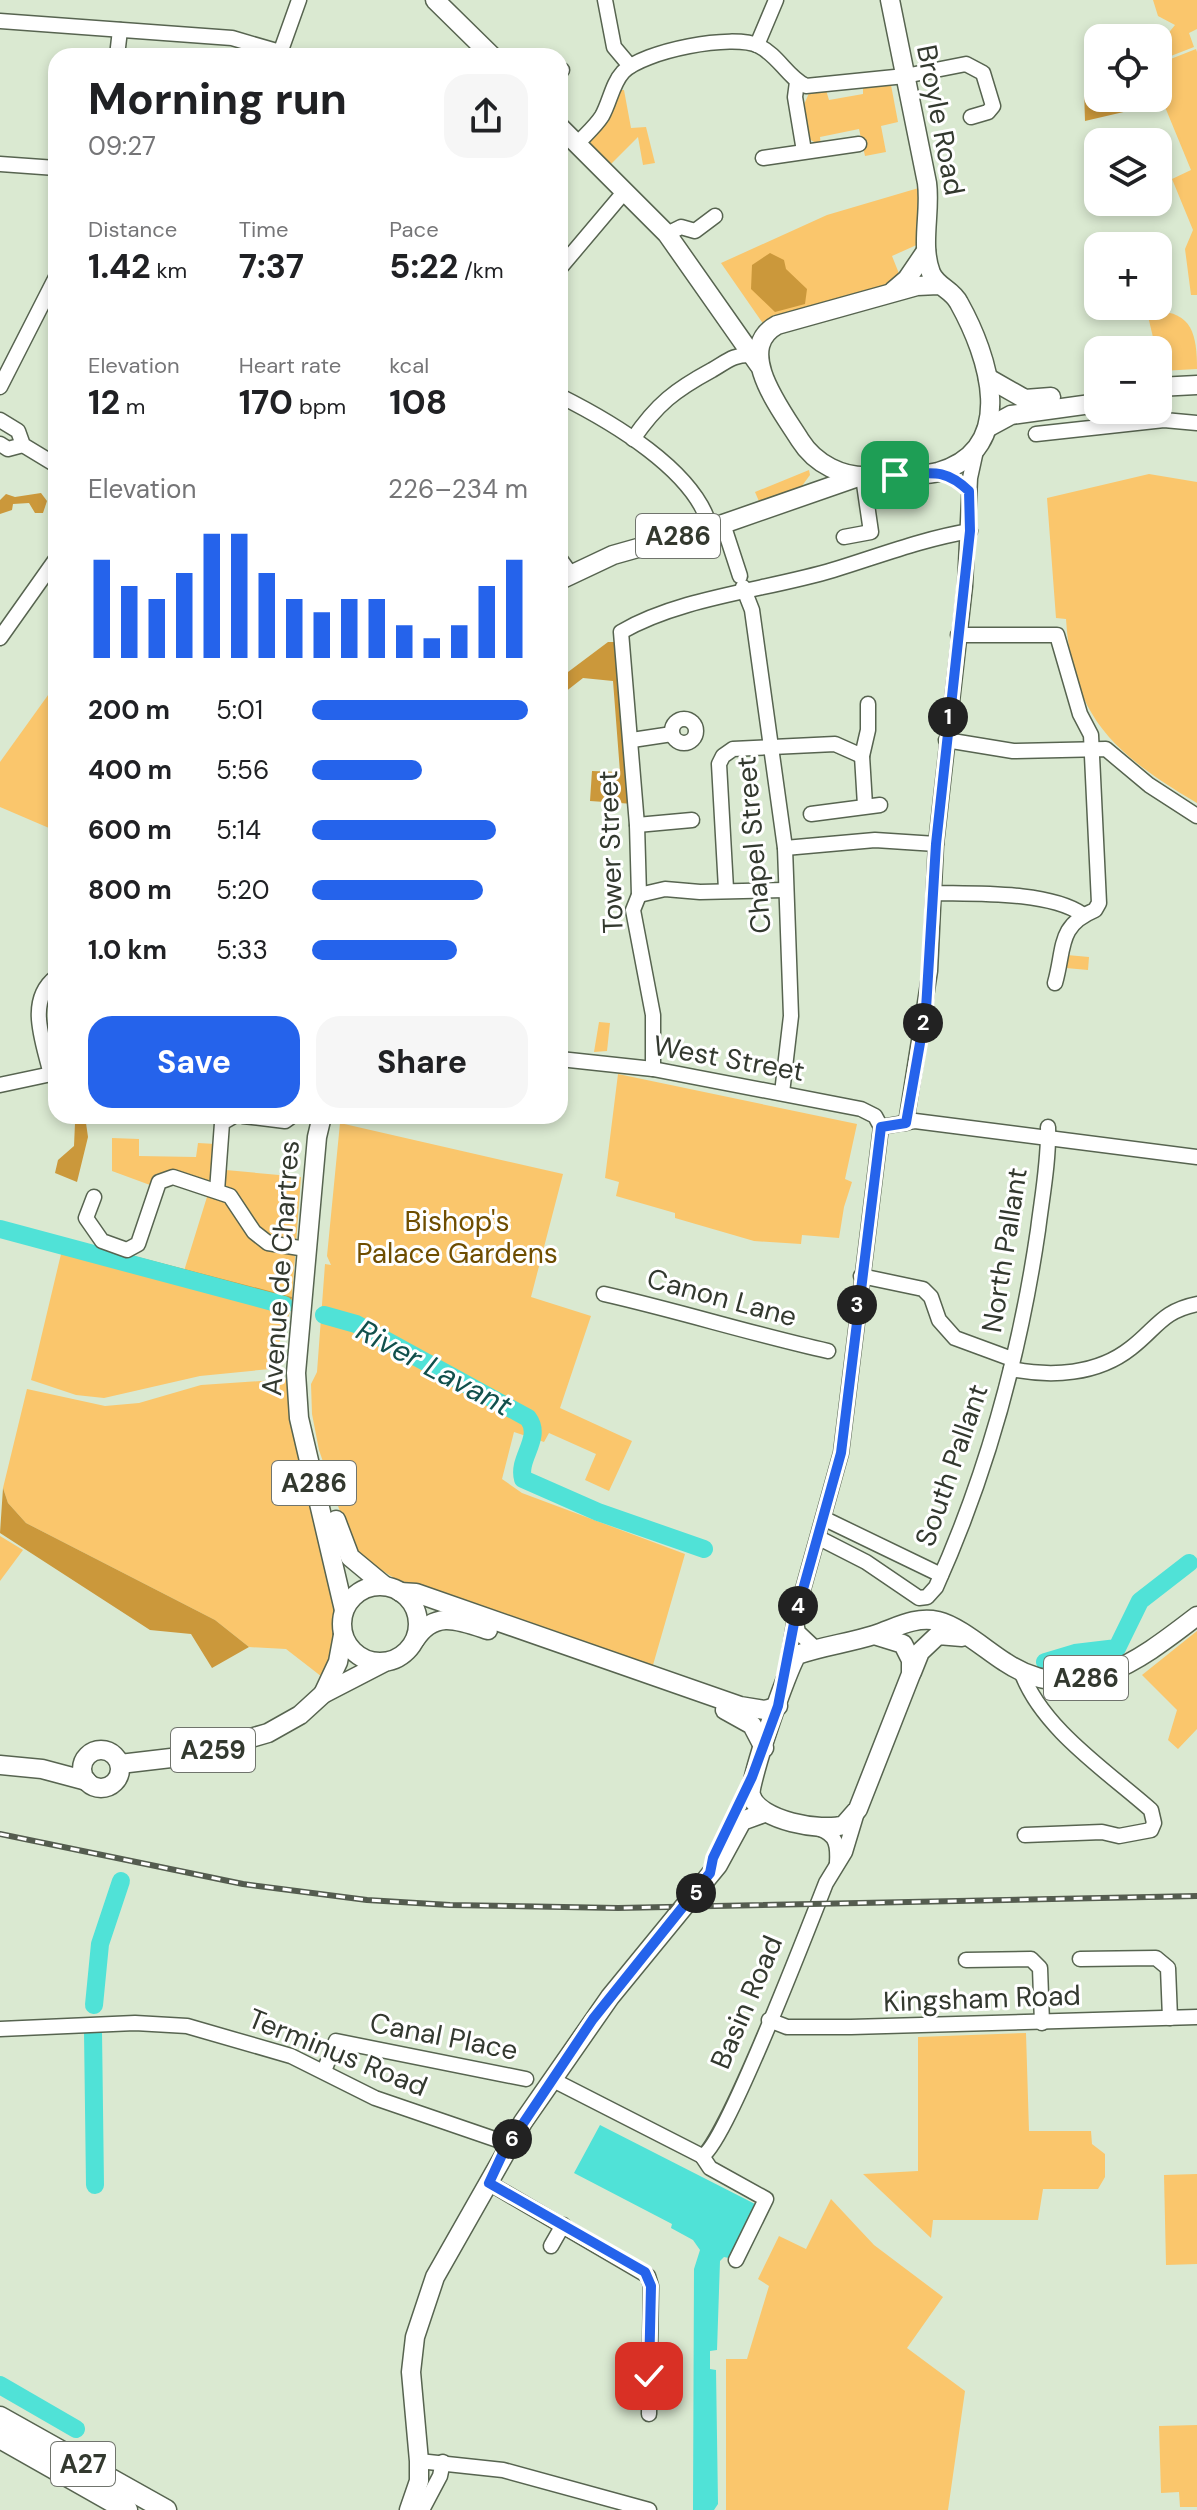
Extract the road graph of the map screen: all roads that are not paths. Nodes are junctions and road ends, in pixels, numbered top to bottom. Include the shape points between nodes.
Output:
1 (299, 0) edge
2 (435, 0) edge
3 (605, 0) edge
4 (776, 0) edge
5 (890, 0) edge
6 (0, 21) edge
7 (120, 30) junction
8 (757, 45) junction
9 (118, 48) edge
10 (261, 48) edge
11 (281, 48) edge
12 (484, 48) edge
13 (630, 66) junction
14 (905, 76) junction
15 (797, 82) junction
16 (971, 117) dead end
17 (568, 139) edge
18 (568, 141) edge
19 (859, 144) dead end
20 (804, 151) junction
21 (763, 158) dead end
22 (0, 164) edge
23 (48, 167) edge
24 (625, 191) junction
25 (715, 216) dead end
26 (667, 234) junction
27 (926, 251) junction
28 (568, 259) edge
29 (938, 285) junction
30 (48, 293) edge
31 (884, 296) junction
32 (732, 326) junction
33 (770, 329) junction
34 (756, 360) junction
35 (988, 378) junction
36 (1197, 385) edge
37 (1172, 386) edge
38 (0, 387) edge
39 (1084, 393) edge
40 (1197, 395) edge
41 (1172, 396) edge
42 (568, 401) edge
43 (1084, 405) edge
44 (0, 420) edge
45 (1197, 423) edge
46 (987, 428) junction
47 (1036, 434) dead end
48 (633, 439) junction
49 (0, 444) edge
50 (23, 445) junction
51 (977, 446) junction
52 (810, 453) junction
53 (48, 460) edge
54 (939, 471) junction
55 (860, 477) junction
56 (969, 491) junction
57 (797, 498) junction
58 (716, 525) junction
59 (970, 531) junction
60 (844, 537) dead end
61 (568, 569) edge
62 (48, 570) edge
63 (743, 585) junction
64 (958, 635) junction
65 (0, 638) edge
66 (868, 704) dead end
67 (672, 734) dead end
68 (632, 740) junction
69 (946, 740) junction
70 (771, 747) junction
71 (1094, 747) junction
72 (862, 756) junction
73 (811, 814) dead end
74 (1197, 816) edge
75 (692, 820) dead end
76 (637, 825) junction
77 (936, 844) junction
78 (785, 848) junction
79 (726, 889) junction
80 (785, 890) junction
81 (934, 893) junction
82 (639, 895) junction
83 (1082, 914) junction
84 (1055, 983) dead end
85 (48, 984) edge
86 (48, 1052) edge
87 (568, 1060) edge
88 (653, 1069) junction
89 (48, 1075) edge
90 (0, 1085) edge
91 (782, 1093) junction
92 (906, 1123) junction
93 (222, 1124) edge
94 (322, 1124) edge
95 (323, 1124) edge
96 (881, 1127) junction
97 (1047, 1138) junction
98 (1197, 1157) edge
99 (217, 1191) junction
100 (94, 1197) dead end
101 (306, 1249) junction
102 (861, 1276) junction
103 (604, 1294) dead end
104 (1197, 1304) edge
105 (839, 1353) junction
106 (1011, 1364) junction
107 (825, 1519) junction
108 (817, 1542) junction
109 (938, 1581) junction
110 (392, 1589) junction
111 (344, 1610) junction
112 (1197, 1616) edge
113 (795, 1618) junction
114 (343, 1635) junction
115 (874, 1635) junction
116 (968, 1639) junction
117 (415, 1640) junction
118 (816, 1649) junction
119 (383, 1663) junction
120 (1021, 1671) junction
121 (787, 1672) junction
122 (911, 1674) junction
123 (323, 1694) junction
124 (778, 1706) junction
125 (764, 1748) junction
126 (83, 1761) junction
127 (120, 1764) junction
128 (0, 1765) edge
129 (42, 1769) junction
130 (752, 1777) junction
131 (87, 1781) junction
132 (858, 1809) junction
133 (764, 1813) junction
134 (820, 1829) junction
135 (1025, 1835) dead end
136 (837, 1864) junction
137 (706, 1880) junction
138 (1080, 1959) dead end
139 (966, 1960) dead end
140 (1197, 2017) edge
141 (1170, 2018) junction
142 (769, 2020) junction
143 (1042, 2023) junction
144 (0, 2029) edge
145 (324, 2071) junction
146 (526, 2079) dead end
147 (555, 2081) junction
148 (509, 2144) junction
149 (702, 2156) junction
150 (489, 2183) junction
151 (563, 2225) junction
152 (551, 2246) dead end
153 (736, 2260) dead end
154 (649, 2414) dead end
155 (0, 2417) edge
156 (0, 2438) edge
157 (419, 2461) junction
158 (443, 2462) junction
159 (127, 2510) edge
160 (166, 2510) edge
161 (409, 2510) edge
162 (422, 2510) edge
163 (649, 2510) edge

1 - 11 street
2 - 12 main road
3 - 13 street via 614,47
4 - 8 street
5 - 14 main road, Broyle Road / A286
6 - 7 street
7 - 9 street
7 - 10 street via 232,38
8 - 13 street via 692,45
8 - 15 street
13 - 17 street via 616,82 603,114
14 - 15 street via 819,87
14 - 16 street via 966,64 983,73 993,106
14 - 27 main road, Broyle Road / A286 via 931,207
15 - 20 street
18 - 24 main road
19 - 20 street
20 - 21 street
22 - 23 street
24 - 26 main road
24 - 28 street
25 - 26 street via 695,231 681,227
26 - 32 main road
27 - 29 main road, Broyle Road / A286
27 - 31 main road, Broyle Road / A286 via 904,284
29 - 31 main road, A286
29 - 35 main road, A286 via 958,301
30 - 38 street
31 - 33 main road, A286
32 - 33 main road
32 - 34 main road
33 - 34 main road via 760,341
34 - 48 street via 734,355 679,387
34 - 52 main road, A286
35 - 39 main road via 1025,399
35 - 46 main road, A286
36 - 37 main road
40 - 41 main road
42 - 48 street, Chapel Street
43 - 46 main road via 1011,415
44 - 50 street via 18,431
45 - 47 street via 1164,420
46 - 51 main road, A286
48 - 58 street, Chapel Street via 694,494
49 - 50 street via 8,449
50 - 53 street
51 - 54 main road, A286 via 965,460
51 - 56 street
52 - 55 main road, A286 via 830,468
52 - 57 main road via 813,477
54 - 55 main road, A286
54 - 56 street
55 - 57 main road, A286
55 - 60 street via 871,532
56 - 59 street
57 - 58 main road, A286
58 - 61 main road, A286
58 - 63 street, Chapel Street
59 - 63 street
59 - 64 street
62 - 65 street
63 - 68 street, Tower Street via 621,632
63 - 70 street, Chapel Street
64 - 69 street
64 - 71 street via 1057,635
66 - 72 street
67 - 68 street
68 - 76 street, Tower Street
69 - 71 street via 1013,751
69 - 77 street
70 - 72 street via 835,744
70 - 78 street, Chapel Street
70 - 79 street via 733,749 719,764
71 - 74 street via 1106,749
71 - 83 street via 1090,766 1099,903
72 - 73 street via 873,805
75 - 76 street
76 - 82 street, Tower Street
77 - 78 street via 875,840
77 - 81 street
78 - 80 street, Chapel Street
79 - 80 street
79 - 82 street via 665,889
80 - 91 street, Chapel Street via 791,1016
81 - 83 street via 1042,902
81 - 92 street via 926,1009
82 - 88 street, Tower Street via 633,910 653,1015
83 - 84 street via 1070,925
85 - 86 street via 38,1007
87 - 88 street, West Street
88 - 91 street, West Street
89 - 90 street
91 - 96 street, West Street via 865,1110
92 - 96 street
92 - 97 street
93 - 99 street
94 - 101 main road, Avenue de Chartres / A286
95 - 110 main road, Avenue de Chartres / A286 via 307,1355 309,1416 341,1541 357,1566
96 - 102 street
97 - 98 street
97 - 106 street, North Pallant via 1031,1277
99 - 100 street via 173,1177 159,1182 138,1244 127,1250 102,1241 86,1218
99 - 101 street via 230,1196 268,1243
101 - 111 main road, Avenue de Chartres / A286 via 296,1354 299,1418
102 - 105 street
102 - 106 street via 923,1289 955,1338
103 - 105 street, Canon Lane
104 - 106 street via 1175,1308 1128,1351 1106,1362 1054,1374
105 - 107 street via 848,1412
106 - 109 street, South Pallant via 984,1468
107 - 108 street
107 - 109 street
108 - 109 street via 866,1562 919,1598 927,1597
108 - 113 street
110 - 111 main road via 356,1594
110 - 117 main road via 415,1608
110 - 124 main road, Avenue de Chartres / A286 via 740,1706
111 - 114 main road
112 - 120 main road, A286 via 1142,1659 1102,1676 1074,1680
113 - 118 street via 798,1632
113 - 121 street
114 - 119 main road via 358,1656
114 - 123 main road, A259
115 - 116 main road, A286 via 905,1622 937,1621
115 - 118 main road, A286
115 - 122 main road via 903,1644
116 - 120 main road, A286
116 - 122 main road via 938,1635 920,1652
117 - 119 main road via 400,1658
117 - 125 main road via 433,1621 474,1626 734,1714 752,1725
118 - 121 main road, A286 via 797,1655
119 - 123 main road, A259
120 - 135 street via 1051,1720 1151,1810 1154,1823 1151,1830 1119,1836
121 - 124 main road
122 - 132 main road
123 - 127 main road, A259 via 268,1733 188,1756
124 - 125 main road
125 - 130 main road
126 - 127 main road via 91,1752 103,1750
126 - 129 main road
126 - 131 main road
127 - 131 main road via 117,1780 108,1786
128 - 129 main road
129 - 131 main road
130 - 133 main road via 752,1797
130 - 137 main road
132 - 134 main road via 844,1825
132 - 136 street, Basin Road
133 - 134 main road
133 - 137 main road via 742,1821
134 - 136 street via 835,1840
136 - 142 street, Basin Road
137 - 147 main road via 610,1997
138 - 141 street via 1164,1961
139 - 143 street via 1031,1959 1040,1968
140 - 141 street, Kingsham Road
141 - 143 street, Kingsham Road
142 - 143 street, Kingsham Road via 787,2027
142 - 149 street, Basin Road via 715,2144
144 - 145 street, Terminus Road via 187,2026 253,2043
145 - 146 street, Canal Place via 336,2041
145 - 148 street, Terminus Road via 375,2098
147 - 148 main road
147 - 149 street
148 - 150 main road
149 - 153 street via 710,2168 766,2199
150 - 151 street
150 - 157 main road via 435,2277 415,2337 410,2382
151 - 152 street
151 - 154 street via 641,2268 650,2280
155 - 160 highway, A27
156 - 159 highway, A27
157 - 158 street
157 - 161 main road
158 - 162 street
158 - 163 street via 503,2470

